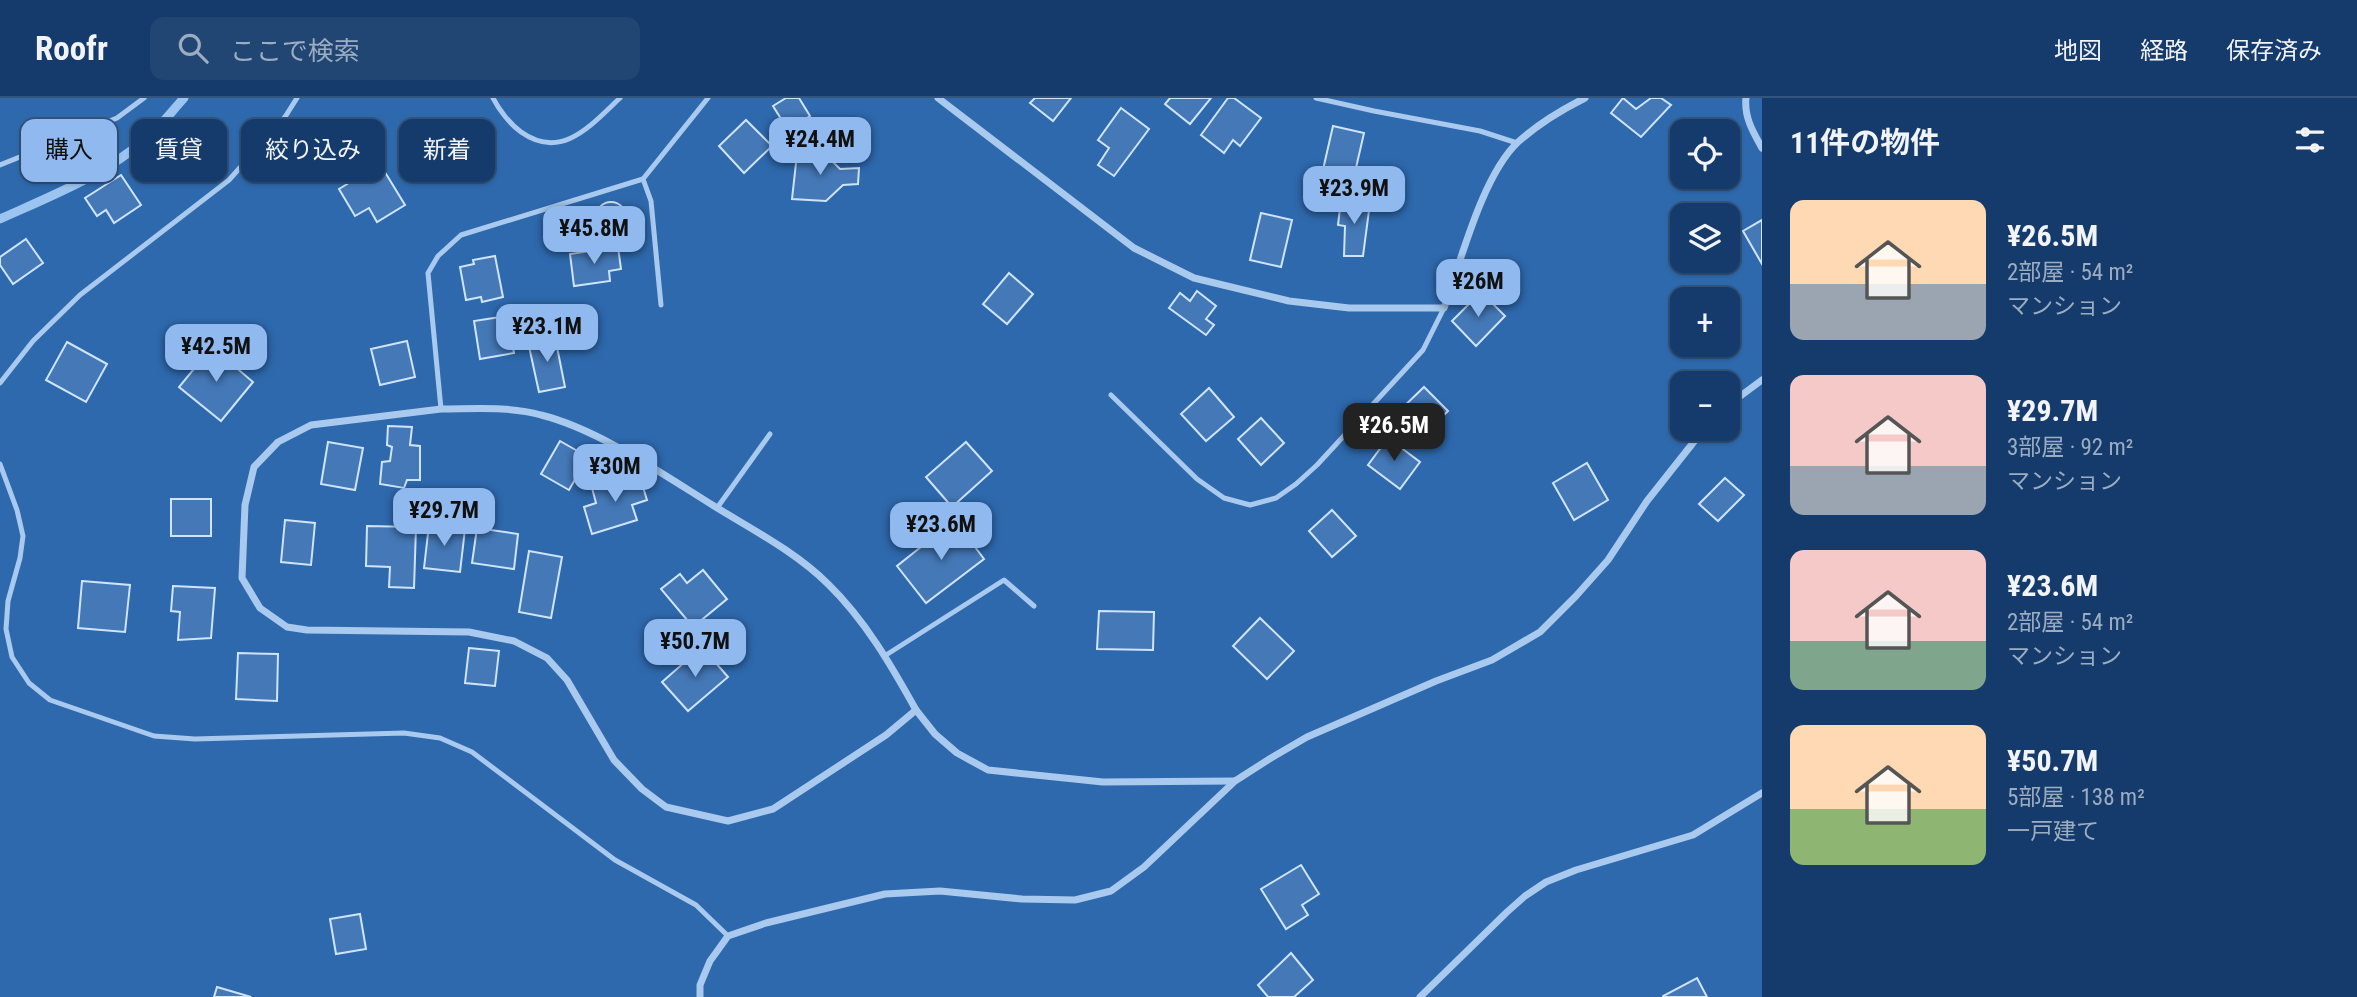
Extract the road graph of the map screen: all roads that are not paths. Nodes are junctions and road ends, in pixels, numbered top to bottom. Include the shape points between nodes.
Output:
1 (144, 98) edge
2 (297, 98) edge
3 (493, 98) edge
4 (620, 98) edge
5 (708, 98) edge
6 (938, 98) edge
7 (1317, 98) edge
8 (1585, 98) edge
9 (1746, 98) edge
10 (1517, 143) junction
11 (1762, 148) edge
12 (0, 165) edge
13 (643, 179) junction
14 (661, 305) dead end
15 (1444, 308) junction
16 (1762, 380) edge
17 (0, 383) edge
18 (1111, 395) dead end
19 (1740, 396) edge
20 (441, 409) junction
21 (770, 433) dead end
22 (1694, 441) edge
23 (0, 464) edge
24 (718, 508) junction
25 (1034, 606) dead end
26 (886, 655) junction
27 (916, 710) junction
28 (1235, 781) junction
29 (1762, 793) edge
30 (728, 936) junction
31 (700, 997) edge
32 (1420, 997) edge

1 - 12 lane via 117,118
2 - 17 lane via 229,180 80,295 33,341
3 - 4 lane via 517,129 549,145 590,127
5 - 13 lane
6 - 15 street via 1134,248 1194,278 1289,301 1337,307
7 - 10 lane
8 - 10 street via 1554,114
9 - 11 street via 1748,120
10 - 15 street via 1496,170 1483,198
13 - 14 lane via 651,201
13 - 20 lane via 461,235 438,256 428,273
15 - 18 lane via 1423,350 1317,465 1276,498 1250,505 1224,498 1198,479
16 - 19 street
20 - 24 street via 512,409 583,429
20 - 27 street via 311,425 267,452 254,467 245,505 242,578 260,608 287,627 469,632 514,640 547,658 568,680 614,760 642,789 666,807 728,821 773,809
21 - 24 lane
22 - 28 street via 1608,560 1540,632 1492,660 1307,737
23 - 30 lane via 23,536 6,629 12,657 29,683 50,701 155,736 404,733 440,738 472,752 615,860 696,905
24 - 26 street via 786,550 826,582
25 - 26 lane via 1004,580
26 - 27 street
27 - 28 street via 957,753 988,770 1103,782
28 - 30 street via 1144,867 1111,891 1075,900 940,891 885,894
29 - 32 street via 1693,835 1546,882 1507,912
30 - 31 street via 710,961

